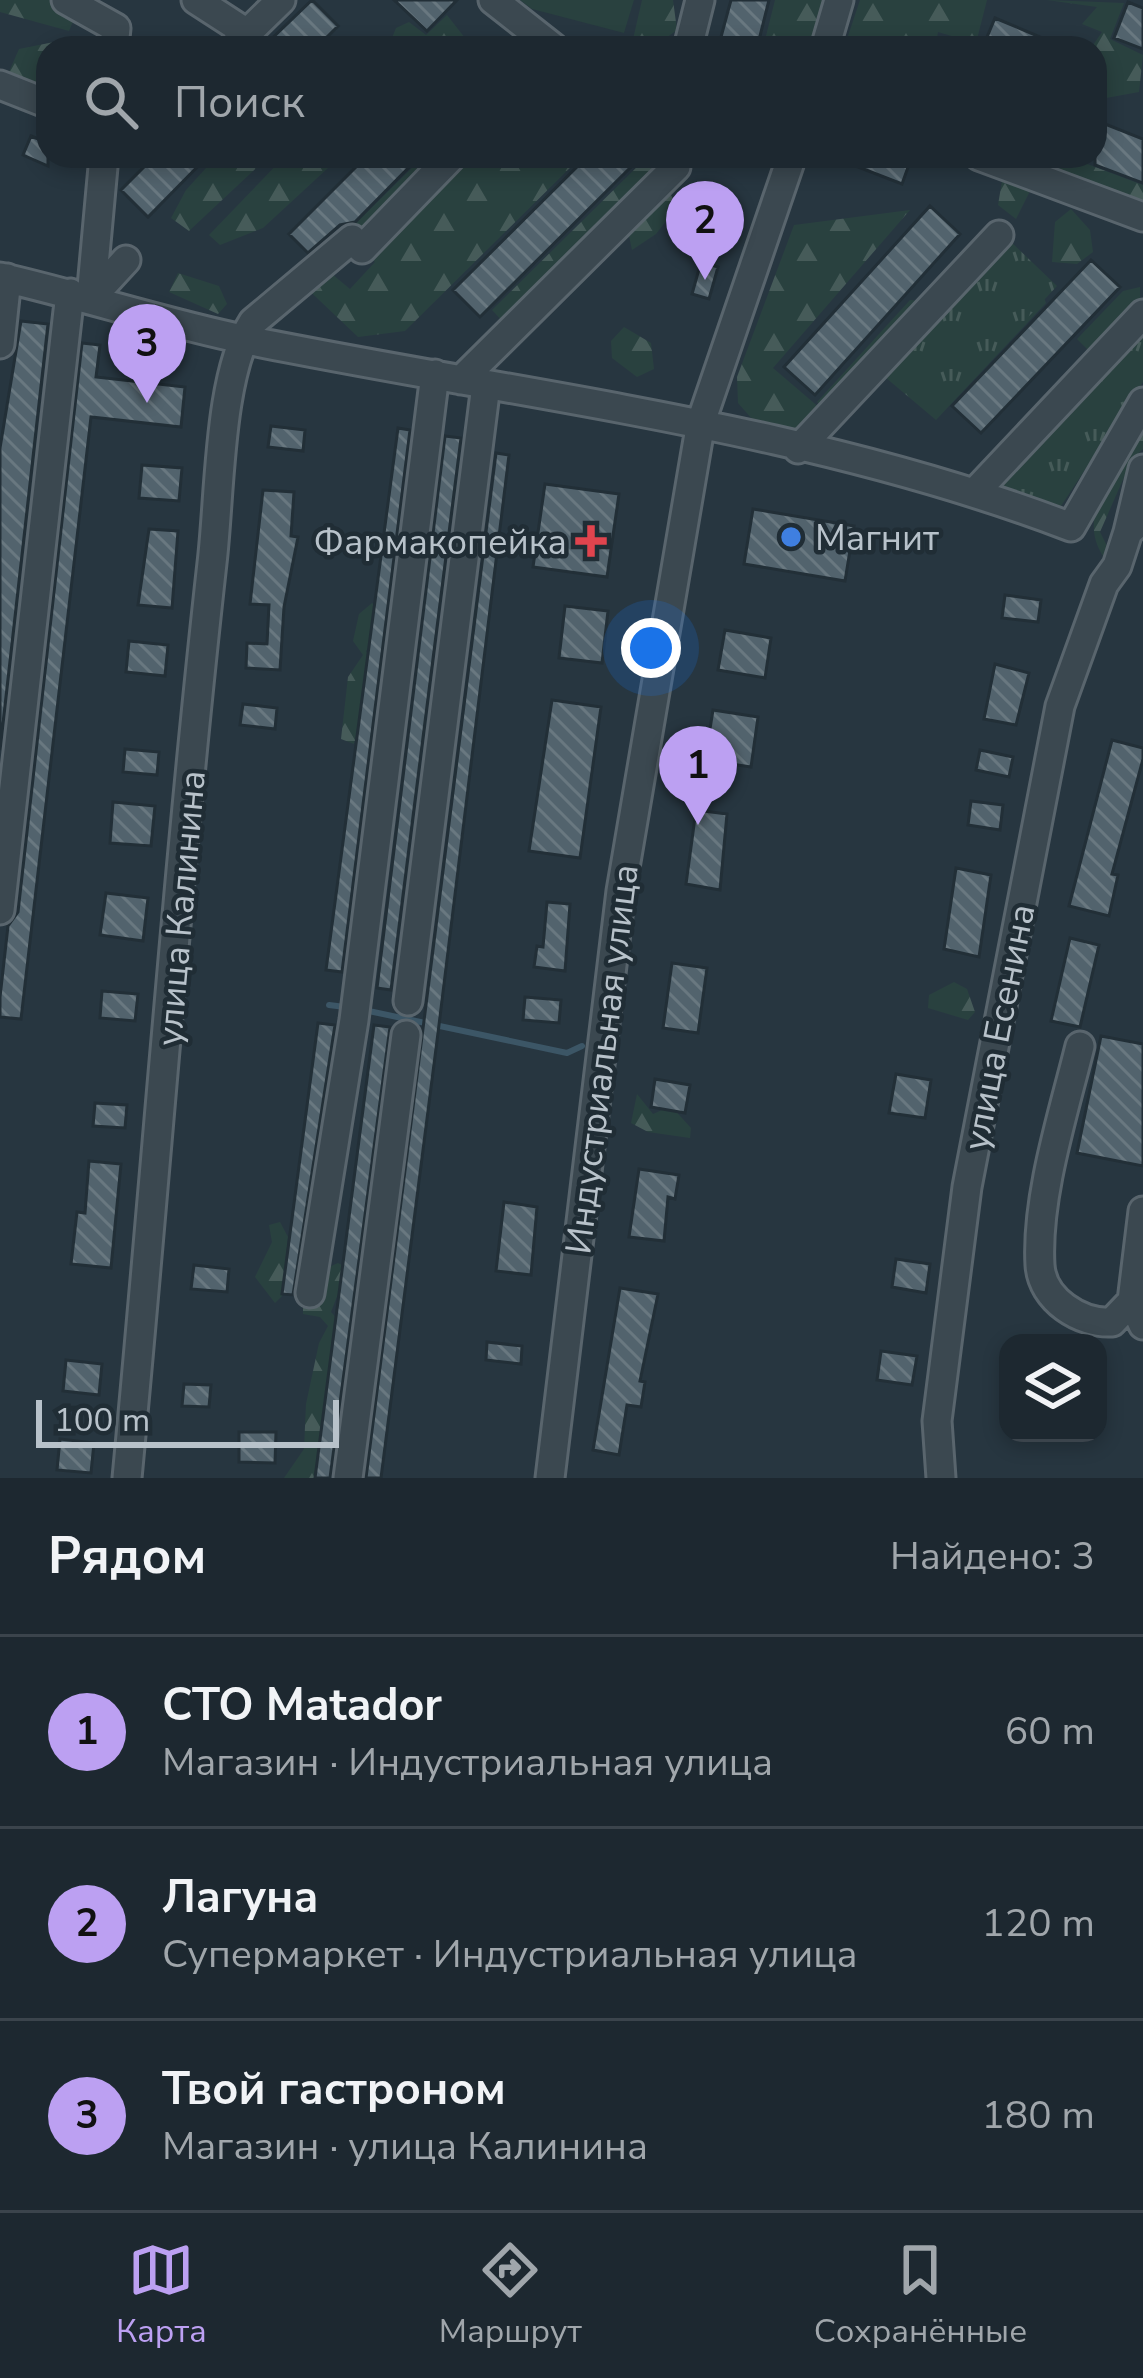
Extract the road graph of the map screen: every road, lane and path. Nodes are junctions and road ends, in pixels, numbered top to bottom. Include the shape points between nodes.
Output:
1 (66, 0) edge
2 (196, 0) edge
3 (281, 0) edge
4 (493, 0) edge
5 (700, 0) edge
6 (839, 0) edge
7 (112, 36) edge
8 (234, 36) edge
9 (244, 36) edge
10 (539, 36) edge
11 (691, 36) edge
12 (828, 36) edge
13 (0, 85) edge
14 (36, 99) edge
15 (108, 168) edge
16 (440, 168) edge
17 (675, 168) edge
18 (787, 168) edge
19 (1011, 168) edge
20 (1143, 218) edge
21 (999, 235) dead end
22 (126, 260) dead end
23 (4, 278) edge
24 (81, 295) junction
25 (1143, 314) edge
26 (242, 339) junction
27 (0, 344) edge
28 (460, 380) junction
29 (1143, 402) edge
30 (701, 422) junction
31 (798, 449) junction
32 (1143, 469) edge
33 (976, 490) junction
34 (1135, 526) edge
35 (0, 910) edge
36 (408, 1001) dead end
37 (406, 1035) dead end
38 (1080, 1046) dead end
39 (1143, 1211) edge
40 (310, 1293) dead end
41 (1137, 1313) edge
42 (942, 1477) edge
43 (127, 1478) edge
44 (348, 1478) edge
45 (550, 1478) edge

1 - 7 street
2 - 8 street
3 - 9 street
4 - 10 street
5 - 11 street
6 - 12 street
13 - 14 street
15 - 24 street
16 - 26 street via 362,249 352,239
17 - 28 street
18 - 30 street, Индустриальная улица
19 - 20 street
21 - 31 street
22 - 24 street
23 - 24 street
23 - 27 street
24 - 26 street
24 - 35 street
25 - 33 street
26 - 28 street
26 - 43 street, улица Калинина via 221,402
28 - 30 street
28 - 36 street
28 - 40 street
29 - 33 street via 1070,526
30 - 31 street
30 - 45 street, Индустриальная улица via 621,891
31 - 33 street via 886,462
32 - 34 street, улица Есенина
34 - 42 street, улица Есенина via 1104,584 1060,706 967,1186 937,1421
37 - 44 street
38 - 41 street via 1053,1162 1040,1268 1050,1292 1080,1318 1112,1322
39 - 41 street

